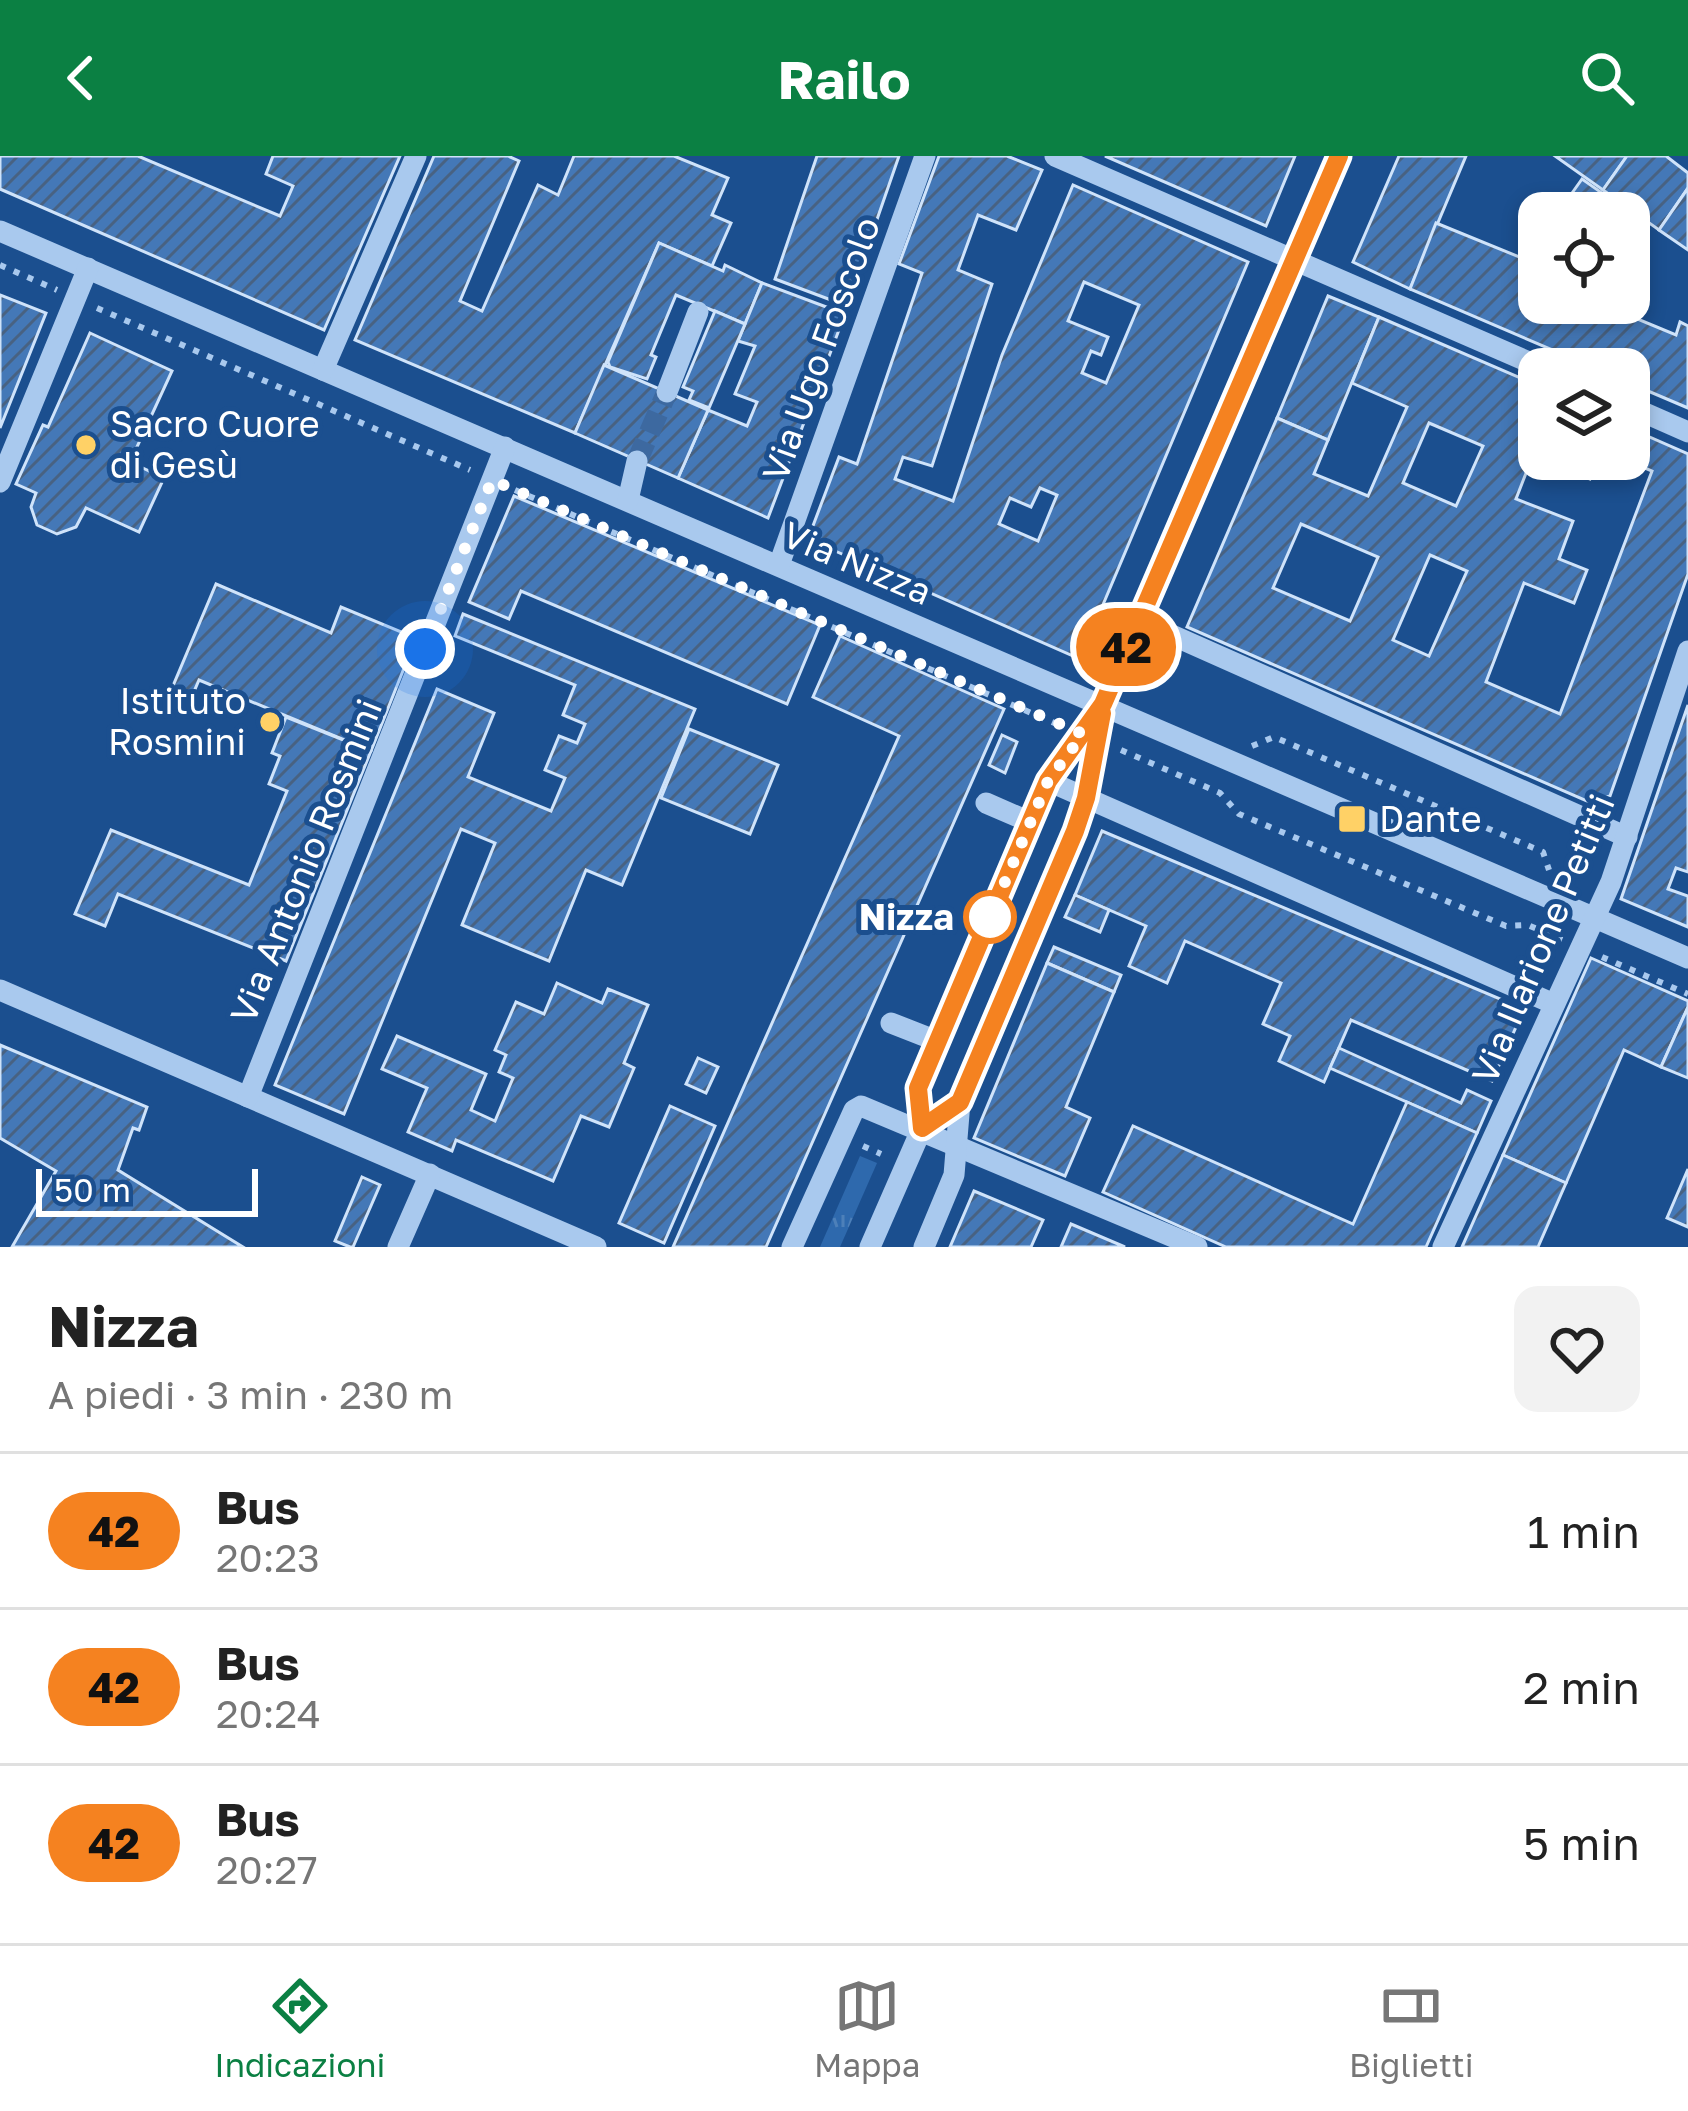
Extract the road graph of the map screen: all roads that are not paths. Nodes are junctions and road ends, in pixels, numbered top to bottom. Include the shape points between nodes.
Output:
1 (416, 156) edge
2 (925, 156) edge
3 (1055, 156) edge
4 (1339, 156) edge
5 (0, 231) edge
6 (1294, 259) junction
7 (88, 268) junction
8 (698, 312) dead end
9 (1518, 357) edge
10 (323, 370) junction
11 (667, 392) tunnel mouth
12 (1650, 415) edge
13 (1688, 432) edge
14 (505, 447) junction
15 (637, 460) tunnel mouth
16 (0, 482) edge
17 (628, 500) junction
18 (778, 565) junction
19 (1138, 620) junction
20 (1688, 651) edge
21 (1103, 704) junction
22 (1090, 737) junction
23 (1048, 781) junction
24 (1086, 798) junction
25 (986, 803) dead end
26 (1030, 822) junction
27 (1627, 837) junction
28 (1594, 917) junction
29 (1688, 958) edge
30 (0, 990) edge
31 (1554, 1004) junction
32 (891, 1023) dead end
33 (937, 1042) junction
34 (248, 1097) junction
35 (960, 1102) junction
36 (922, 1128) junction
37 (959, 1144) junction
38 (430, 1174) junction
39 (398, 1247) edge
40 (596, 1247) edge
41 (792, 1247) edge
42 (870, 1247) edge
43 (924, 1247) edge
44 (1197, 1247) edge
45 (1443, 1247) edge

1 - 10 street
2 - 18 street, Via Ugo Foscolo
3 - 6 street
4 - 6 street
5 - 7 street, Via Nizza
6 - 9 street
6 - 19 street
7 - 10 street, Via Nizza
7 - 16 street
8 - 11 street
10 - 14 street, Via Nizza
12 - 13 street
14 - 17 street, Via Nizza
14 - 34 street, Via Antonio Rosmini
15 - 17 street
17 - 18 street, Via Nizza
18 - 21 street, Via Nizza
19 - 21 street
19 - 27 street
20 - 27 street, Via Ilarione Petitti
21 - 22 street
21 - 28 street, Via Nizza
22 - 23 street
22 - 24 street
23 - 24 street
23 - 26 street
24 - 31 street
24 - 35 street
25 - 26 street
26 - 33 street
27 - 28 street, Via Ilarione Petitti
28 - 29 street, Via Nizza
28 - 31 street, Via Ilarione Petitti
30 - 34 street
31 - 45 street, Via Ilarione Petitti
32 - 33 street
33 - 36 street via 918,1088
34 - 38 street
35 - 36 street
35 - 37 street
36 - 37 street
36 - 41 street via 869,1106 854,1110
36 - 42 street
37 - 43 street
37 - 44 street
38 - 39 street
38 - 40 street

